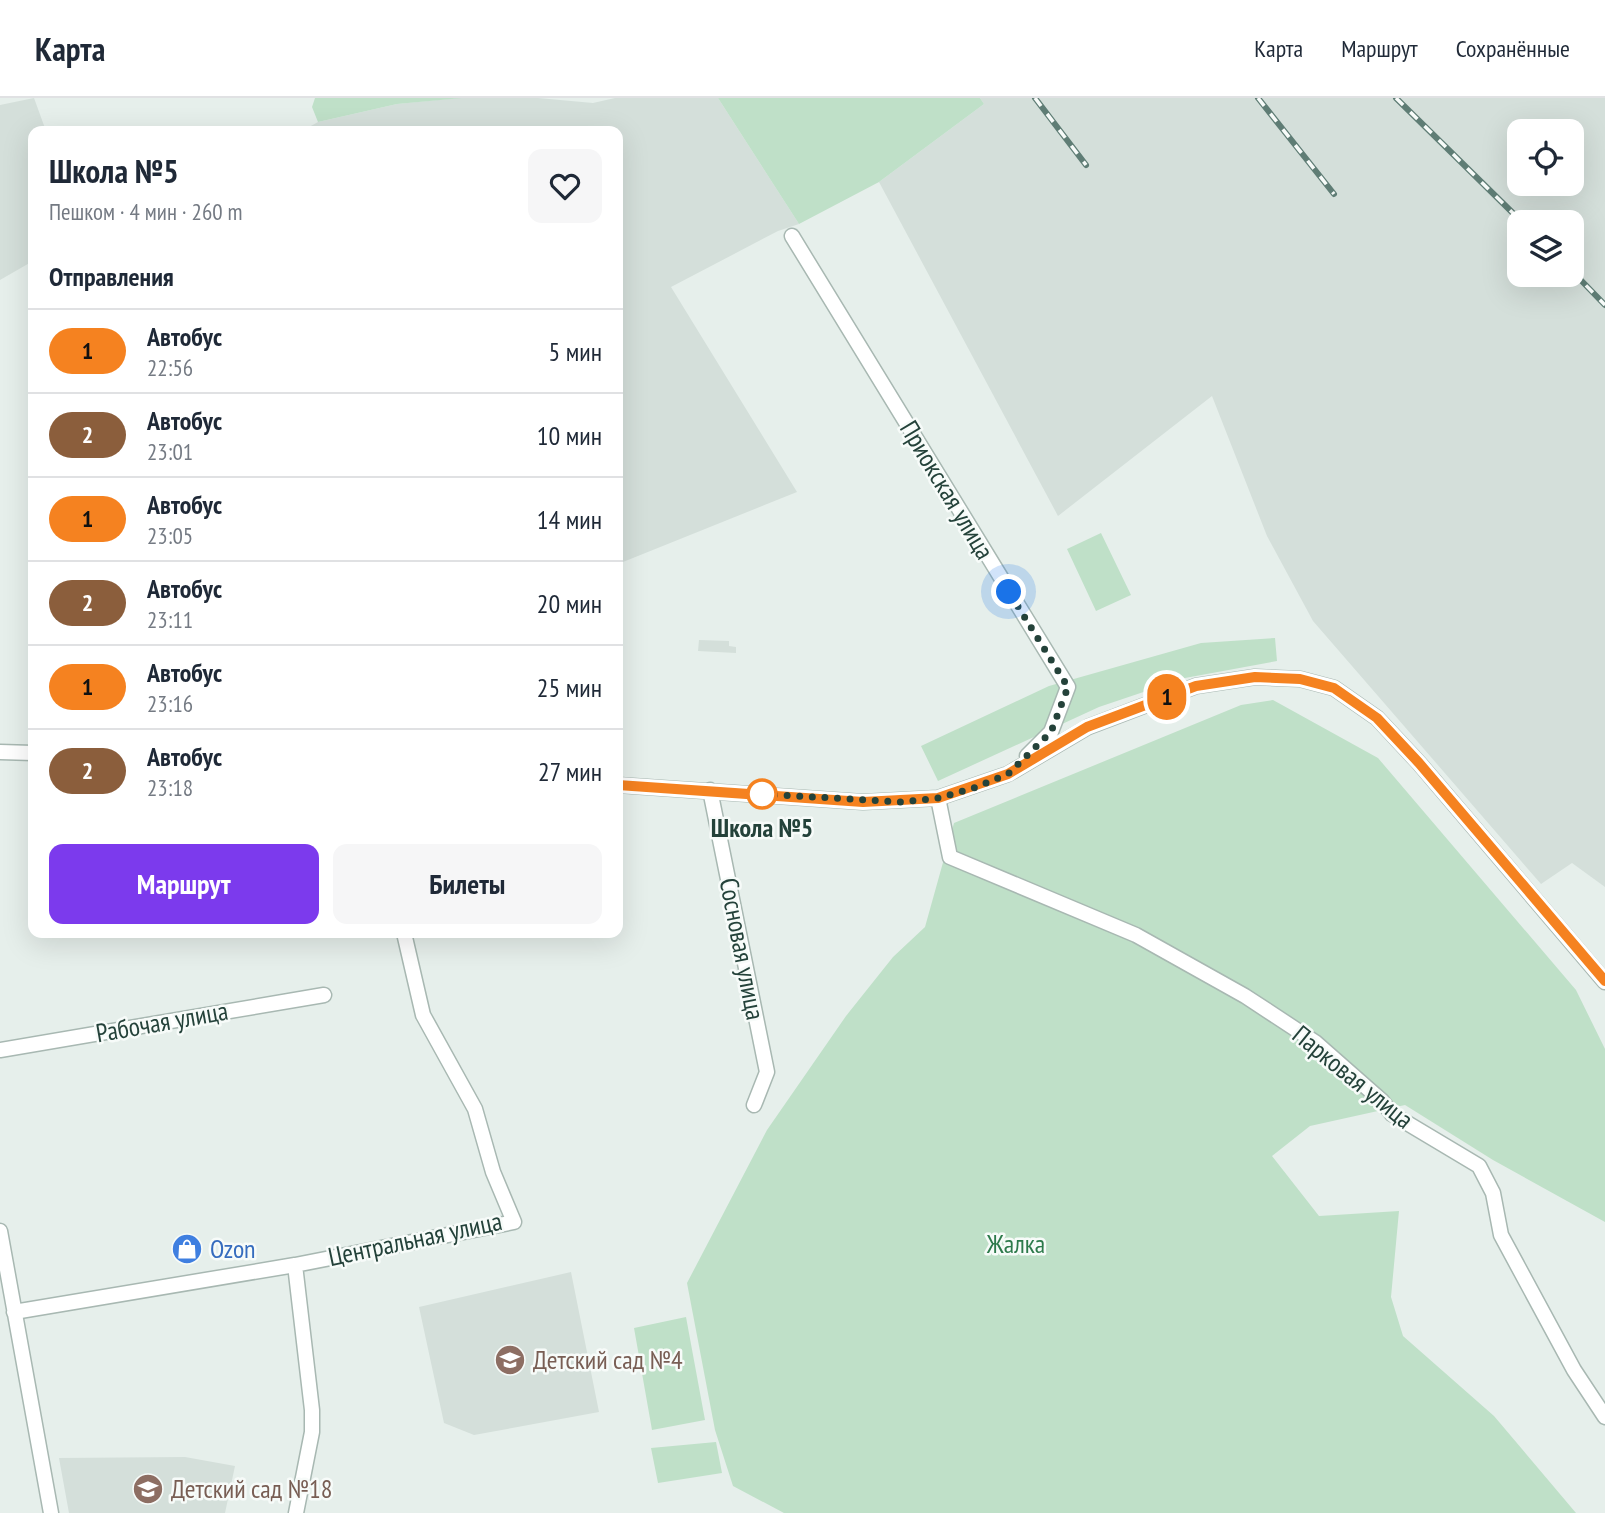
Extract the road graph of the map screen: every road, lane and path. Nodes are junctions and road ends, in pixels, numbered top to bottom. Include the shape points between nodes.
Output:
1 (792, 236) dead end
2 (0, 752) edge
3 (28, 753) edge
4 (1008, 774) junction
5 (623, 785) edge
6 (710, 790) junction
7 (938, 798) junction
8 (405, 938) edge
9 (1605, 982) edge
10 (324, 995) dead end
11 (0, 1050) edge
12 (754, 1105) dead end
13 (0, 1231) edge
14 (295, 1265) junction
15 (14, 1312) junction
16 (1605, 1417) edge
17 (51, 1513) edge
18 (296, 1513) edge

1 - 4 street, Приокская улица via 1068,687 1051,732
2 - 3 street
4 - 7 street
4 - 9 street via 1087,727 1196,686 1255,677 1300,679 1334,688 1377,718 1419,763
5 - 6 street
6 - 7 street via 863,802
6 - 12 street, Сосновая улица via 767,1072
7 - 16 street, Парковая улица via 950,857 1136,935 1245,996 1315,1042 1392,1114 1479,1166 1493,1193 1501,1235 1574,1370
8 - 14 street, Центральная улица via 423,1015 475,1109 493,1172 514,1222
10 - 11 street, Рабочая улица
13 - 15 street
14 - 15 street, Центральная улица
14 - 18 street via 312,1410
15 - 17 street

